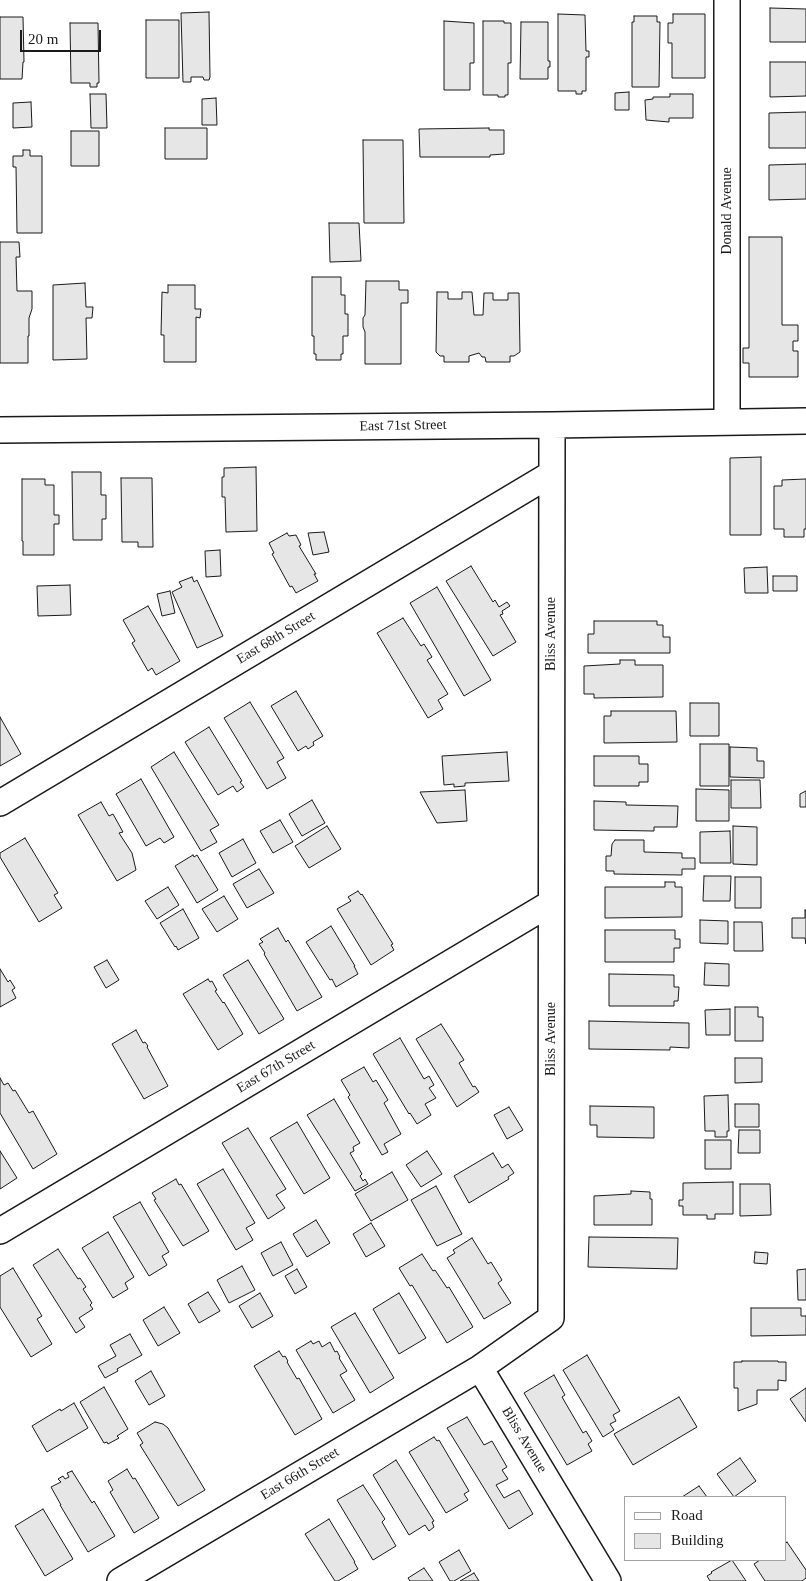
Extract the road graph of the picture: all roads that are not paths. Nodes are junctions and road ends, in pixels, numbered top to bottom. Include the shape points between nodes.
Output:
1 (727, 0) edge
2 (806, 421) edge
3 (727, 422) junction
4 (552, 425) junction
5 (0, 430) edge
6 (551, 474) junction
7 (0, 803) edge
8 (551, 903) junction
9 (0, 1231) edge
10 (480, 1368) junction
11 (120, 1581) edge
12 (608, 1581) edge

1 - 3 street, Donald Avenue
2 - 3 street, East 71st Street
3 - 4 street, East 71st Street
4 - 5 street, East 71st Street
4 - 6 street, Bliss Avenue
6 - 7 street, East 68th Street
6 - 8 street, Bliss Avenue
8 - 9 street, East 67th Street
8 - 10 street, Bliss Avenue via 551,1318
10 - 11 street, East 66th Street
10 - 12 street, Bliss Avenue

